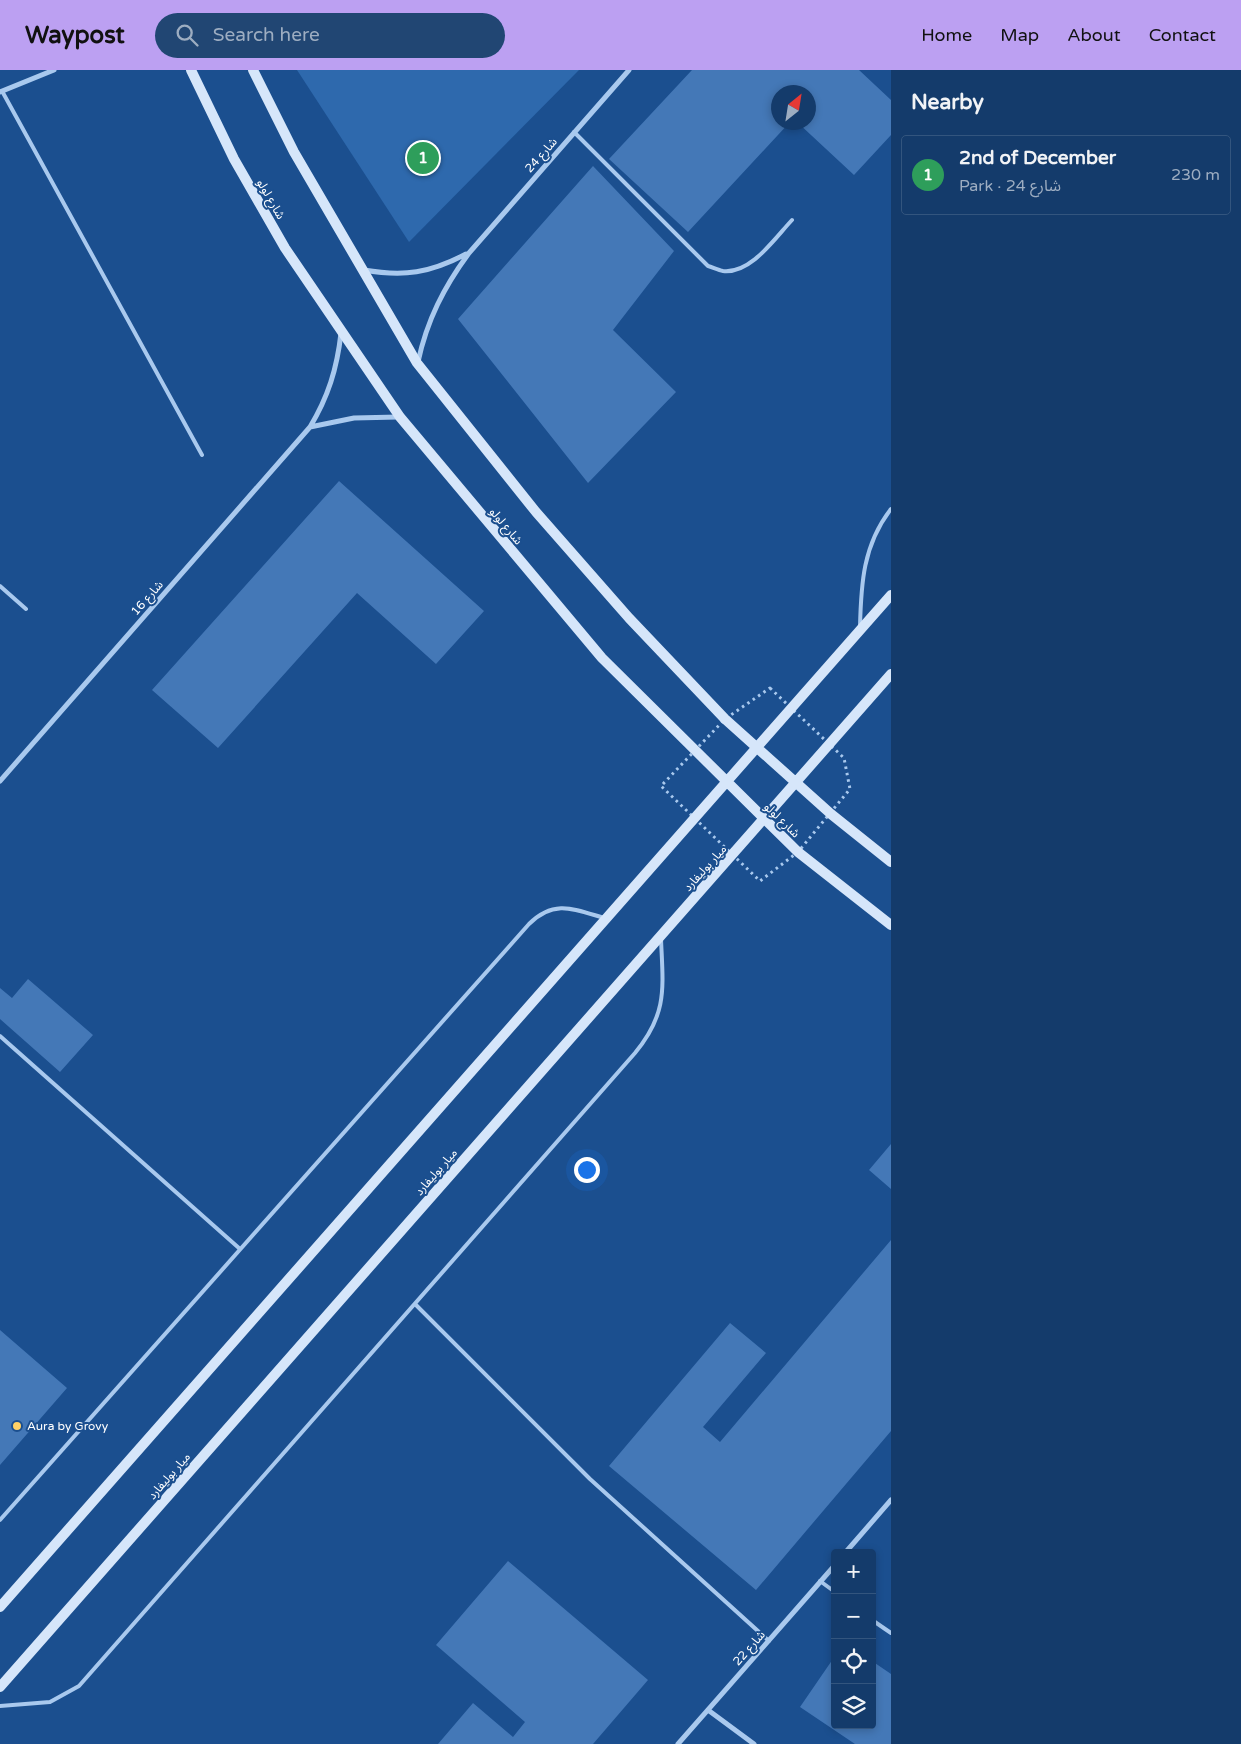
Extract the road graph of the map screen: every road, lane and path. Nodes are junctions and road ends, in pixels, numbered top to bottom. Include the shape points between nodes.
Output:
1 (54, 70) edge
2 (191, 70) edge
3 (253, 70) edge
4 (629, 70) edge
5 (1, 91) edge
6 (574, 132) junction
7 (792, 220) dead end
8 (469, 253) junction
9 (363, 270) junction
10 (341, 333) junction
11 (417, 363) junction
12 (400, 417) junction
13 (310, 427) junction
14 (202, 455) dead end
15 (891, 509) edge
16 (0, 586) edge
17 (891, 595) edge
18 (26, 609) dead end
19 (860, 631) junction
20 (891, 674) edge
21 (757, 747) junction
22 (0, 781) edge
23 (726, 782) junction
24 (795, 782) junction
25 (764, 820) junction
26 (891, 862) edge
27 (606, 919) junction
28 (891, 925) edge
29 (661, 935) junction
30 (0, 1036) edge
31 (240, 1249) junction
32 (415, 1304) junction
33 (891, 1500) edge
34 (0, 1520) edge
35 (848, 1549) edge
36 (831, 1569) edge
37 (820, 1581) junction
38 (831, 1589) edge
39 (0, 1607) edge
40 (876, 1623) edge
41 (891, 1633) edge
42 (769, 1640) junction
43 (0, 1686) edge
44 (0, 1706) edge
45 (708, 1710) junction
46 (678, 1744) edge
47 (754, 1744) edge

1 - 5 street
2 - 10 street, شارع لولو via 285,248
3 - 9 street via 294,152
4 - 6 street, شارع 24
5 - 14 lane
6 - 7 lane via 708,266 724,271 740,268 754,259
6 - 8 street, شارع 24
8 - 9 street, شارع 24 via 444,266 418,273 390,274
8 - 11 street, شارع 24 via 436,304 424,333
9 - 11 street
10 - 12 street, شارع لولو
10 - 13 street, شارع 16 via 333,382
11 - 21 street via 536,512 629,618 725,719
12 - 13 street via 354,418
12 - 23 street, شارع لولو via 602,658
13 - 22 street, شارع 16
15 - 19 lane via 871,541 864,565
16 - 18 lane
17 - 19 street
19 - 21 street
20 - 24 street, ميار بوليفارد
21 - 23 street
21 - 24 street
23 - 25 street, شارع لولو
23 - 27 street
24 - 25 street, ميار بوليفارد
24 - 26 street
25 - 28 street, شارع لولو via 798,852
25 - 29 street, ميار بوليفارد
27 - 31 lane via 565,908 539,914
27 - 39 street
29 - 32 lane via 663,990 655,1024 646,1040
29 - 43 street, ميار بوليفارد
30 - 31 lane
31 - 34 lane
32 - 42 lane via 590,1479
32 - 44 lane via 79,1686 50,1702
33 - 35 street
36 - 37 street, شارع 22
37 - 38 lane
37 - 42 street, شارع 22
40 - 41 lane
42 - 45 street, شارع 22
45 - 46 street, شارع 22
45 - 47 street

